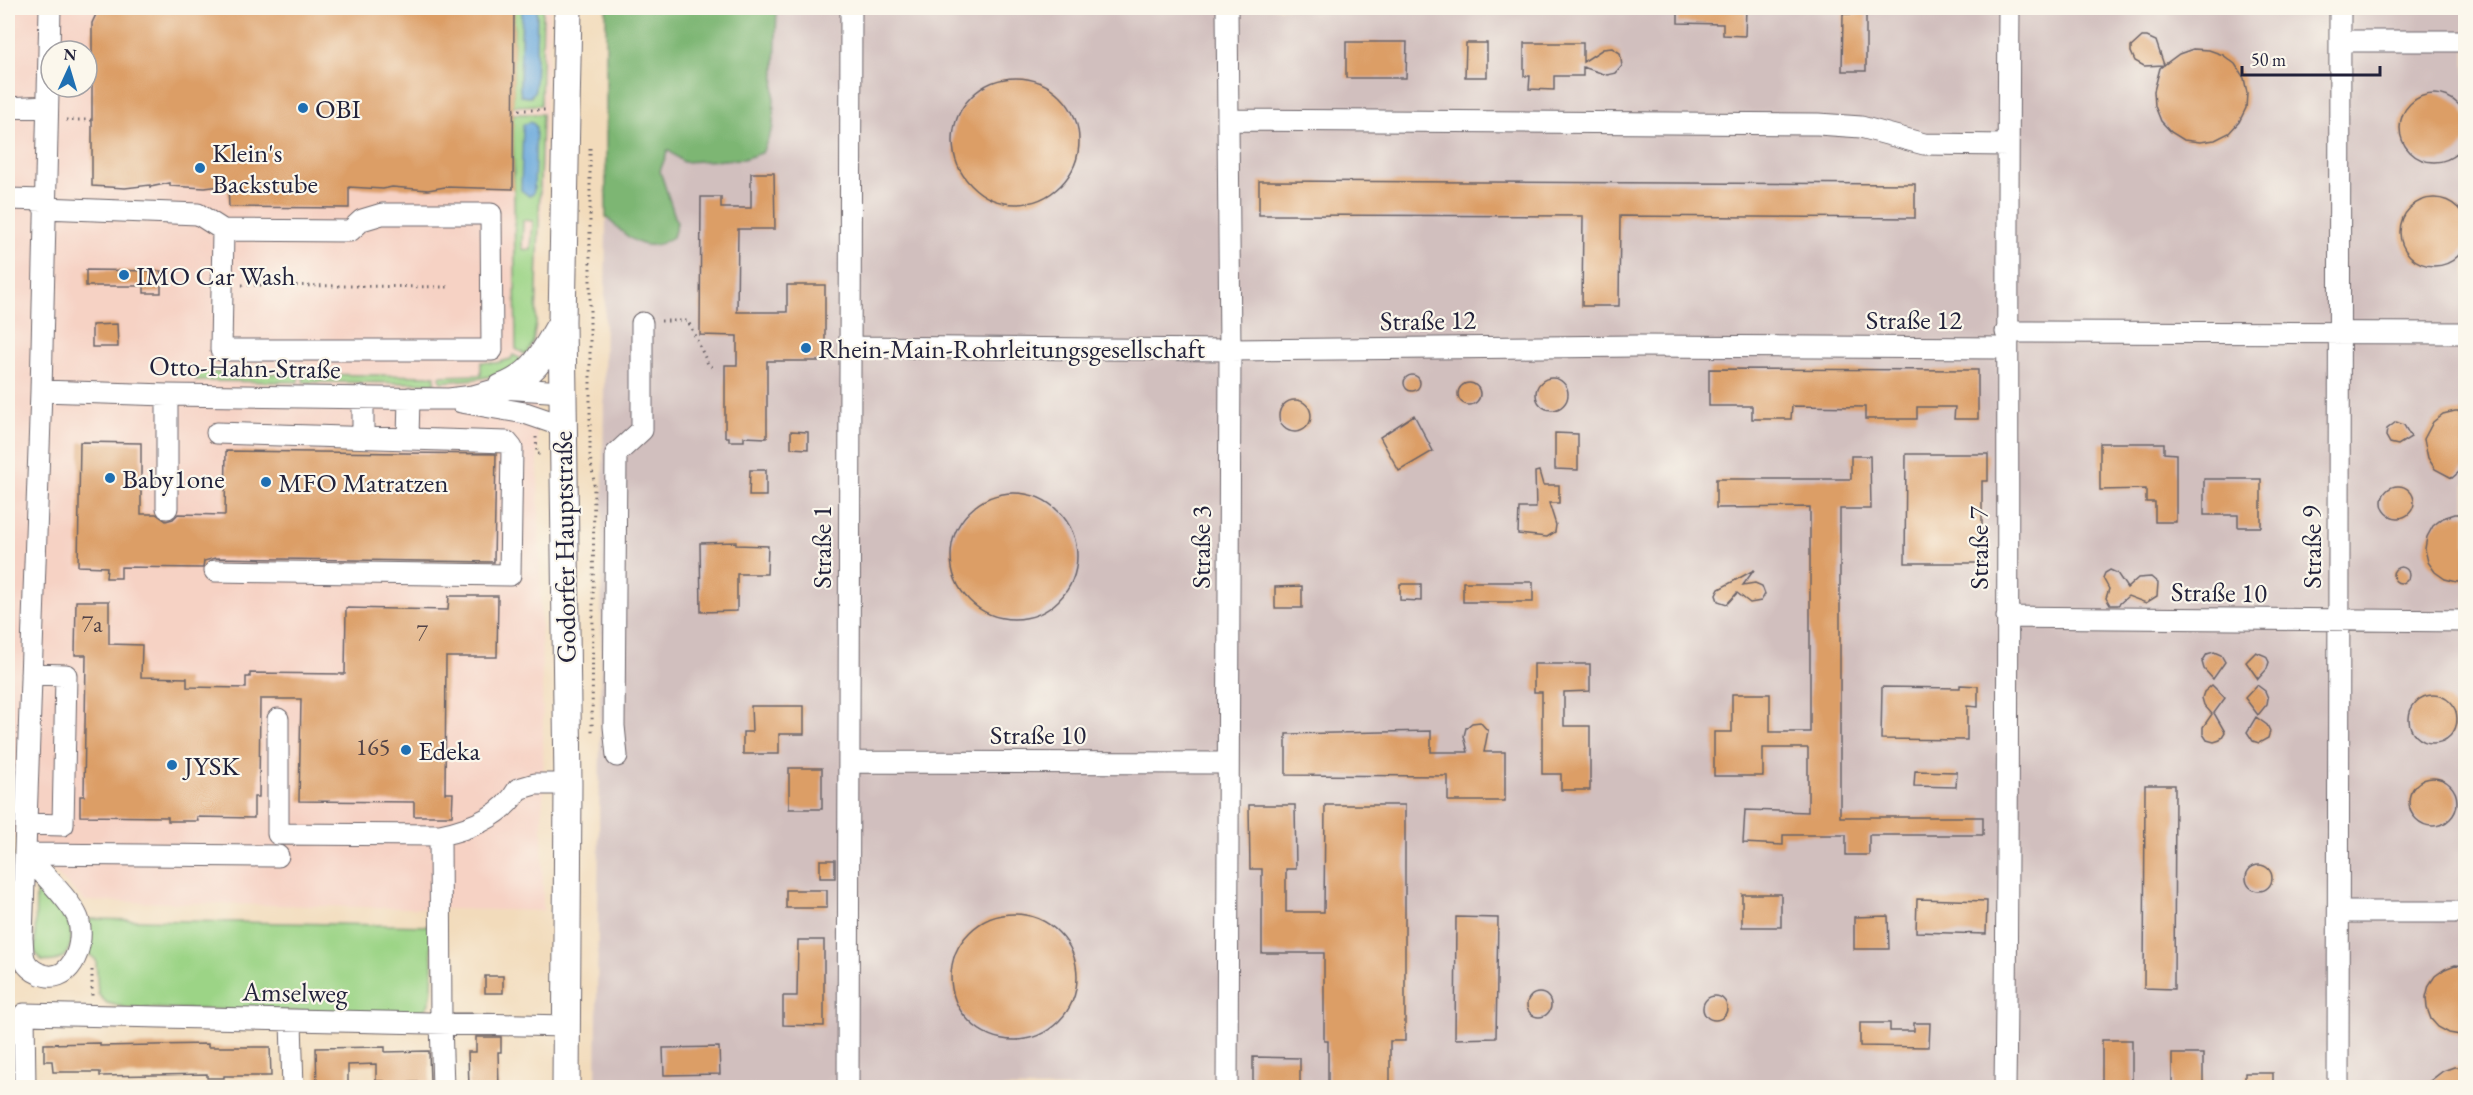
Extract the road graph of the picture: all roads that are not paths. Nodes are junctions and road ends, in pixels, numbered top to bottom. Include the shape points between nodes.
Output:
1 (50, 8) edge
2 (568, 8) edge
3 (850, 8) edge
4 (1227, 8) edge
5 (2009, 8) edge
6 (2340, 8) edge
7 (2340, 41) junction
8 (2466, 41) edge
9 (8, 108) edge
10 (47, 113) junction
11 (1228, 120) junction
12 (2008, 145) junction
13 (8, 199) edge
14 (44, 204) junction
15 (223, 230) junction
16 (562, 321) junction
17 (642, 323) road end
18 (2466, 333) edge
19 (2343, 334) junction
20 (2013, 337) junction
21 (850, 347) junction
22 (1230, 350) junction
23 (501, 388) junction
24 (41, 391) junction
25 (563, 392) junction
26 (167, 395) junction
27 (363, 397) junction
28 (410, 398) junction
29 (449, 399) junction
30 (563, 426) junction
31 (217, 434) dead end
32 (363, 437) junction
33 (408, 438) junction
34 (167, 508) dead end
35 (215, 571) dead end
36 (2017, 617) junction
37 (2466, 621) edge
38 (2333, 622) junction
39 (31, 674) junction
40 (278, 719) dead end
41 (617, 756) dead end
42 (849, 762) junction
43 (1227, 763) junction
44 (567, 784) junction
45 (20, 819) edge
46 (440, 835) junction
47 (25, 854) junction
48 (278, 856) dead end
49 (2339, 912) junction
50 (2466, 912) edge
51 (291, 1022) junction
52 (441, 1022) junction
53 (565, 1026) junction
54 (25, 1088) edge
55 (292, 1088) edge
56 (443, 1088) edge
57 (566, 1088) edge
58 (848, 1088) edge
59 (1227, 1088) edge
60 (2005, 1088) edge
61 (2338, 1088) edge

1 - 10 street
2 - 16 main road, Godorfer Hauptstraße
3 - 21 street, Straße 1
4 - 11 street, Straße 3
5 - 12 street, Straße 7
6 - 7 street, Straße 9
7 - 8 street
7 - 19 street, Straße 9
9 - 10 street
10 - 14 street
11 - 12 street via 1818,124 1861,127 1924,144
11 - 22 street, Straße 3
12 - 20 street, Straße 7
13 - 14 street
14 - 15 street via 198,214
14 - 24 street
15 - 15 street via 350,231 362,220 382,214 491,214 492,350 221,350
16 - 23 main road via 535,368 516,383
16 - 25 main road, Godorfer Hauptstraße
17 - 41 street via 642,430 616,454
18 - 19 street, Straße 12
19 - 20 street, Straße 12 via 2084,333
19 - 38 street, Straße 9
20 - 22 street, Straße 12 via 1682,346
20 - 36 street, Straße 7
21 - 22 street, Straße 12
21 - 42 street, Straße 1
22 - 43 street, Straße 3
23 - 25 street, Otto-Hahn-Straße
23 - 29 street, Otto-Hahn-Straße
24 - 26 street, Otto-Hahn-Straße
24 - 39 street
25 - 30 main road, Godorfer Hauptstraße
26 - 27 street, Otto-Hahn-Straße
26 - 34 street
27 - 28 street, Otto-Hahn-Straße
27 - 32 street
28 - 29 street, Otto-Hahn-Straße
28 - 33 street
29 - 30 street, Otto-Hahn-Straße via 525,413
30 - 44 main road, Godorfer Hauptstraße
31 - 32 street
32 - 33 street
33 - 35 street via 497,441 507,442 512,448 510,575
36 - 38 street, Straße 10
36 - 60 street, Straße 7
37 - 38 street, Straße 10
38 - 49 street, Straße 9
39 - 45 street
39 - 45 street via 66,675 63,825
40 - 46 street via 278,834
42 - 43 street, Straße 10
42 - 58 street, Straße 1
43 - 59 street, Straße 3
44 - 46 street via 535,784 518,789 512,801 490,816 461,831
44 - 53 main road, Godorfer Hauptstraße
45 - 47 street
46 - 52 street
47 - 47 street via 25,960 33,971 51,977 73,965 79,922 73,908
47 - 48 street
49 - 50 street
49 - 61 street, Straße 9
51 - 52 street, Amselweg
51 - 54 street, Amselweg via 24,1014
51 - 55 street
52 - 53 street, Amselweg
52 - 56 street
53 - 57 main road, Godorfer Hauptstraße

